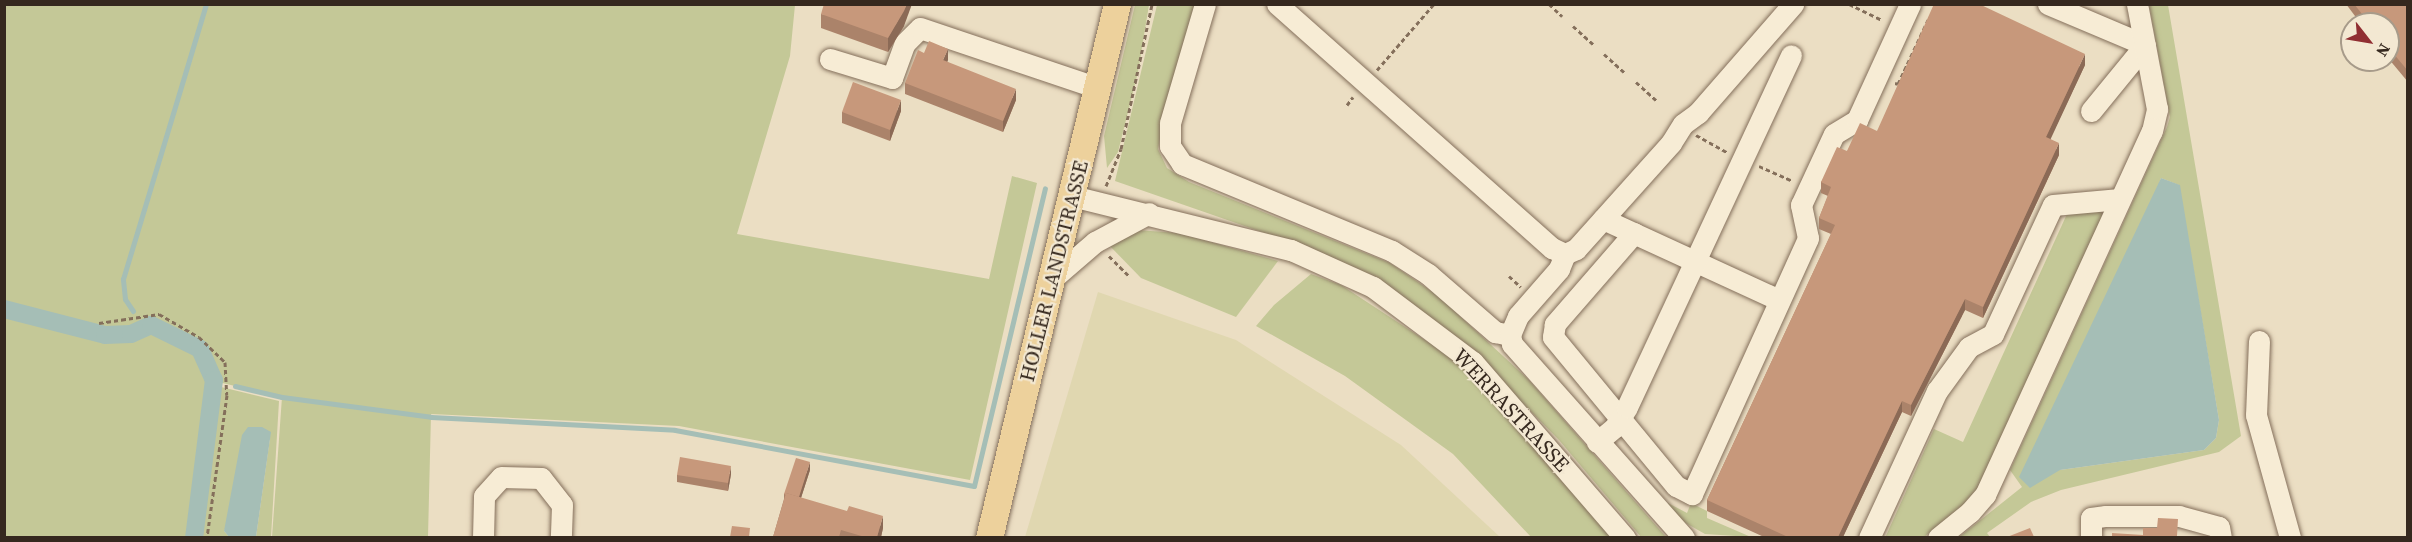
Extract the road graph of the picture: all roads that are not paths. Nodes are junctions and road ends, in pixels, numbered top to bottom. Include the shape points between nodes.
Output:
1 (1117, 4) edge
2 (1205, 4) edge
3 (1277, 4) edge
4 (1793, 4) edge
5 (1910, 4) edge
6 (2048, 4) edge
7 (2137, 4) edge
8 (2145, 45) junction
9 (1791, 55) dead end
10 (830, 59) dead end
11 (1098, 88) junction
12 (2091, 111) dead end
13 (1072, 196) junction
14 (2120, 199) junction
15 (1149, 213) junction
16 (1603, 219) junction
17 (1634, 233) junction
18 (1565, 254) junction
19 (1695, 261) junction
20 (1052, 279) junction
21 (1779, 300) junction
22 (1510, 335) junction
23 (2259, 341) dead end
24 (1620, 418) junction
25 (1598, 442) junction
26 (483, 537) edge
27 (561, 537) edge
28 (989, 537) edge
29 (1625, 537) edge
30 (1684, 537) edge
31 (1869, 537) edge
32 (1938, 537) edge
33 (2091, 537) edge
34 (2221, 537) edge
35 (2290, 537) edge

1 - 11 main road, HOLLER LANDSTRASSE
2 - 22 street via 1170,123 1170,146 1182,164 1392,251 1428,274 1495,332
3 - 18 street via 1556,252
4 - 16 street
5 - 21 street via 1857,120 1834,134 1801,205 1808,238
6 - 8 street
7 - 8 street
8 - 12 street
8 - 14 street via 2156,120
9 - 19 street
10 - 11 street via 892,78 905,43 920,28
11 - 13 main road, HOLLER LANDSTRASSE
13 - 15 street, WERRASTRASSE
13 - 20 main road, HOLLER LANDSTRASSE
14 - 31 street via 2053,205 1993,333 1969,347 1937,391
14 - 32 street via 1985,495
15 - 20 street via 1095,242
15 - 29 street, WERRASTRASSE via 1291,250 1373,287 1473,362
16 - 17 street
16 - 18 street via 1576,249
17 - 19 street
17 - 24 street via 1552,330 1553,337
18 - 22 street via 1559,268 1518,316
19 - 21 street
19 - 24 street
20 - 28 main road, HOLLER LANDSTRASSE
21 - 24 street via 1692,495 1676,486
22 - 25 street via 1518,352
23 - 35 street via 2256,415
24 - 25 street
25 - 30 street
26 - 27 street via 484,496 501,477 541,478 562,505
33 - 34 street via 2091,518 2180,516 2219,527

